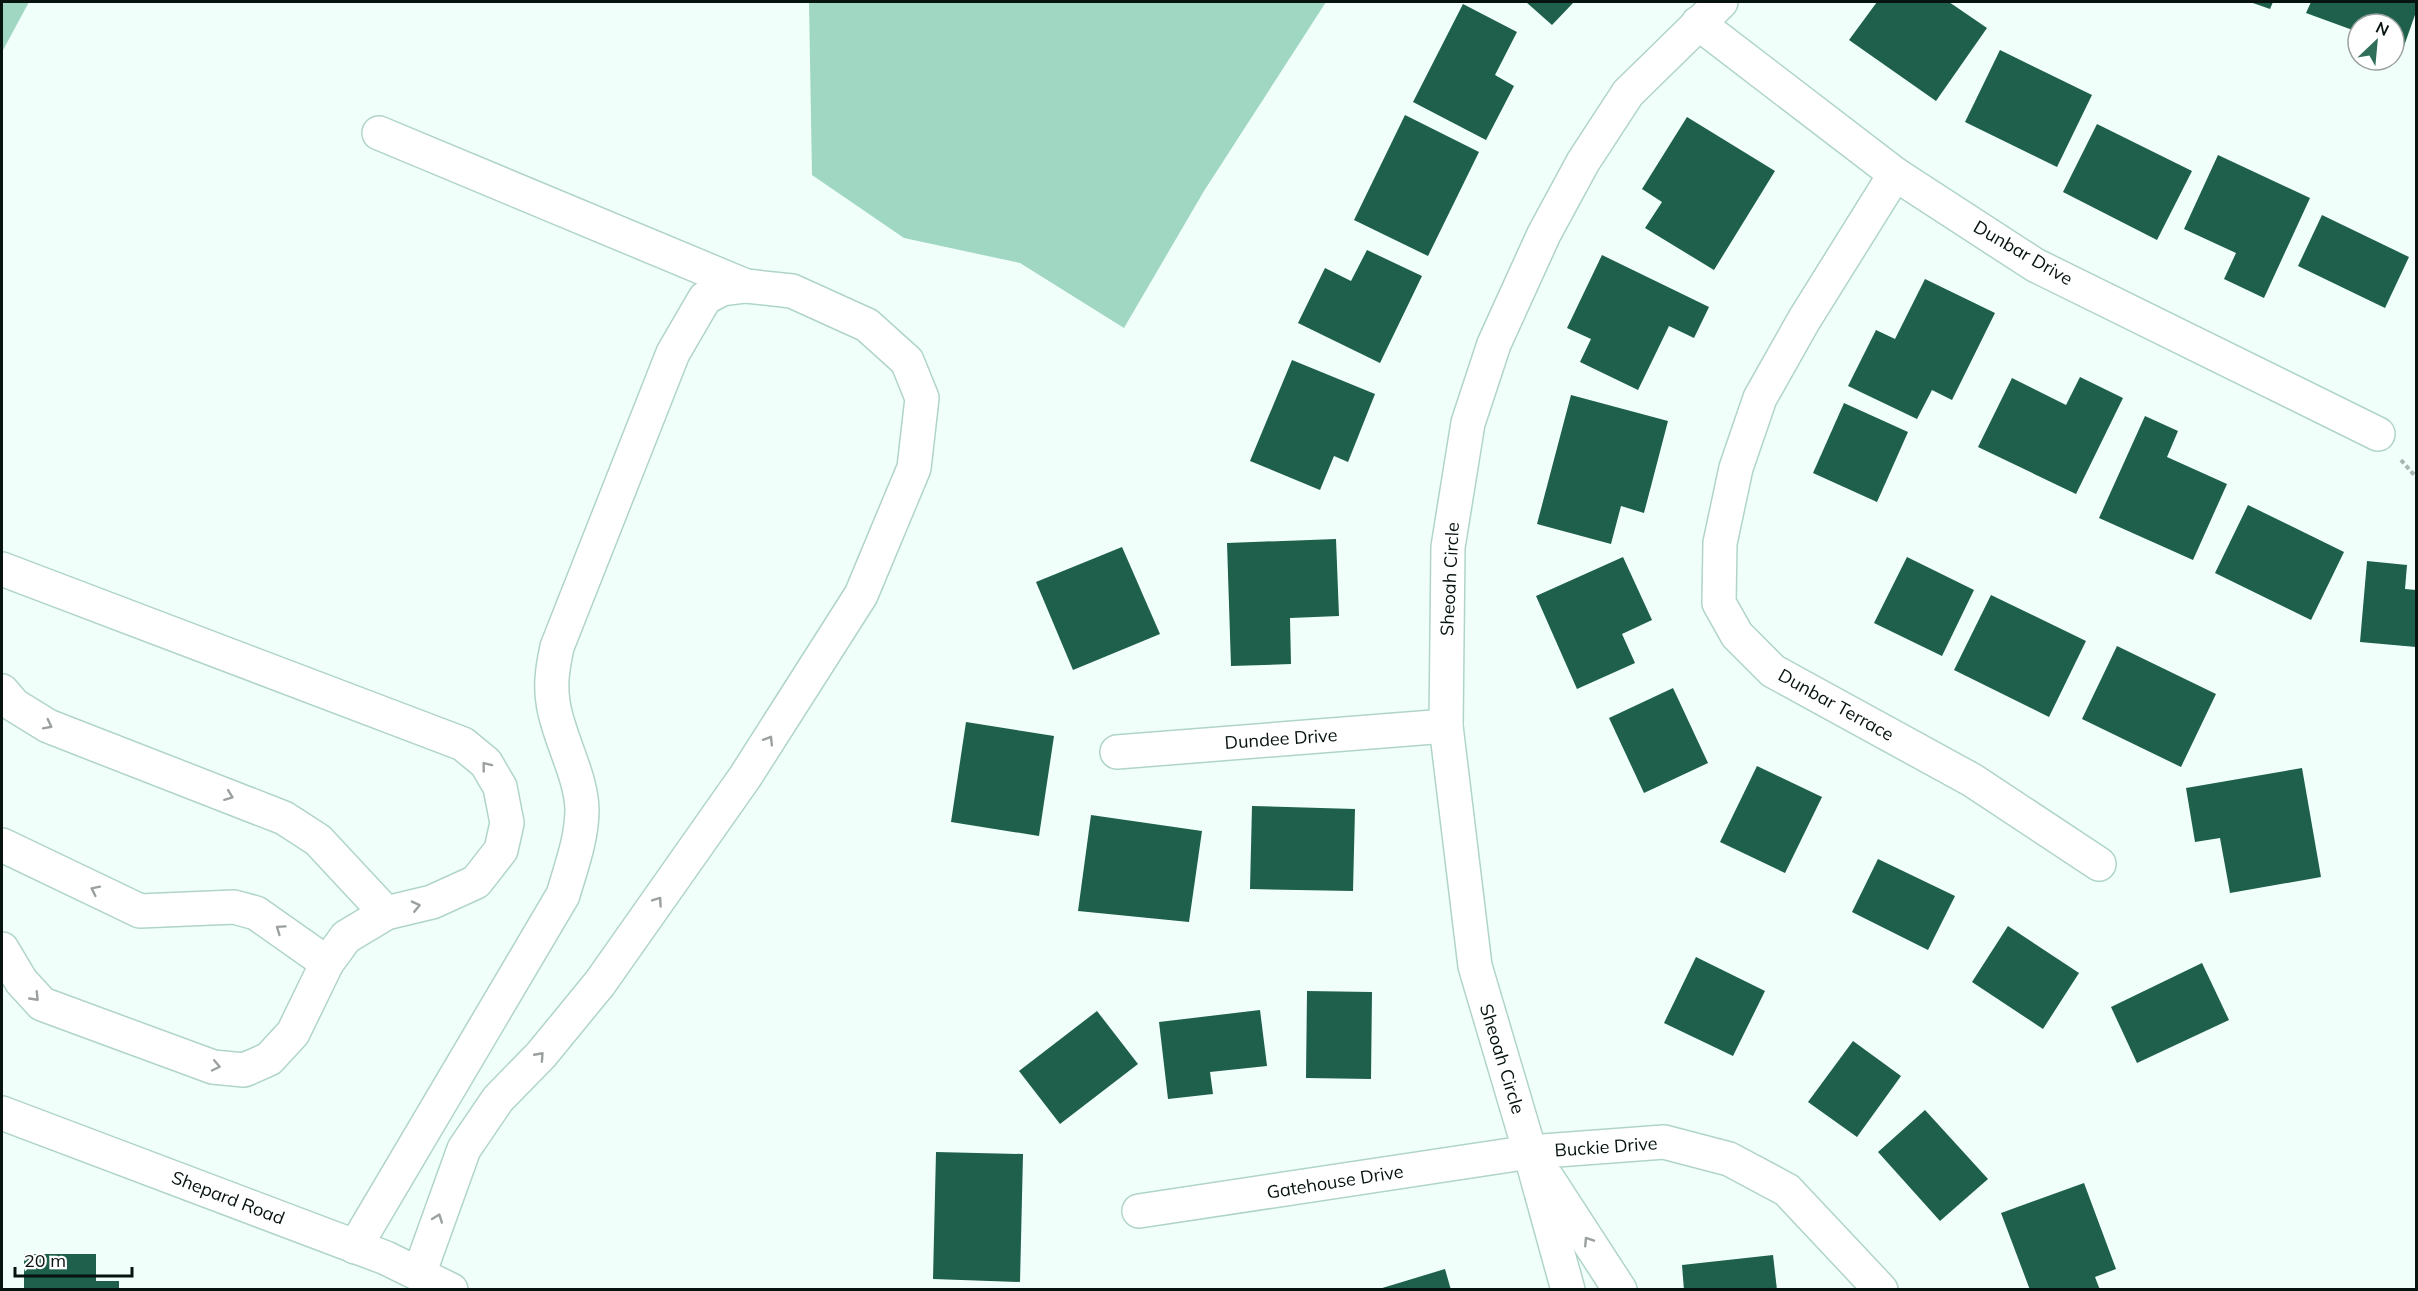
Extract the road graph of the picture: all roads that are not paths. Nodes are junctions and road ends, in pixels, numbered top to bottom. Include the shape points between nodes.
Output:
1 (1709, 13) edge
2 (379, 133) dead end
3 (1895, 174) junction
4 (746, 286) junction
5 (2378, 434) dead end
6 (2, 569) edge
7 (2, 691) edge
8 (1446, 726) junction
9 (1117, 752) dead end
10 (2, 845) edge
11 (2099, 864) dead end
12 (386, 913) junction
13 (2, 949) edge
14 (327, 963) junction
15 (2, 1113) edge
16 (1530, 1152) junction
17 (1139, 1211) dead end
18 (356, 1246) junction
19 (418, 1274) junction
20 (451, 1290) edge
21 (1568, 1290) edge
22 (1620, 1290) edge
23 (1881, 1290) edge

1 - 3 street, Dunbar Drive
1 - 8 street, Sheoah Circle via 1628,93 1583,162 1544,234 1494,344 1468,423 1448,547
2 - 4 street
3 - 5 street, Dunbar Drive via 2035,265
3 - 11 street, Dunbar Terrace via 1760,398 1736,468 1720,543 1719,603 1737,635 1773,671 1972,780
4 - 18 street via 722,289 705,298 673,353 557,647 551,676 553,704 582,807 580,839 562,895
19 -> 4 street via 464,1149 498,1099 541,1055 600,983 746,777 861,595 914,468 922,398 907,361 867,325 792,291
12 -> 6 street via 432,902 476,882 501,850 507,823 500,787 486,763 463,744
7 -> 12 street via 14,705 48,726 284,818 318,840
8 - 9 street, Dundee Drive
8 - 16 street, Sheoah Circle via 1475,966
14 -> 10 street via 256,913 234,907 140,911
12 - 14 street via 346,937
13 -> 14 street via 21,981 42,1004 213,1067 244,1070 269,1059 293,1033
15 - 18 street, Shepard Road
16 - 17 street, Gatehouse Drive
16 - 21 street, Sheoah Circle
22 -> 16 street, Sheoah Circle
16 - 23 street, Buckie Drive via 1664,1142 1729,1159 1787,1190
18 - 19 street, Shepard Road
19 - 20 street, Shepard Road

